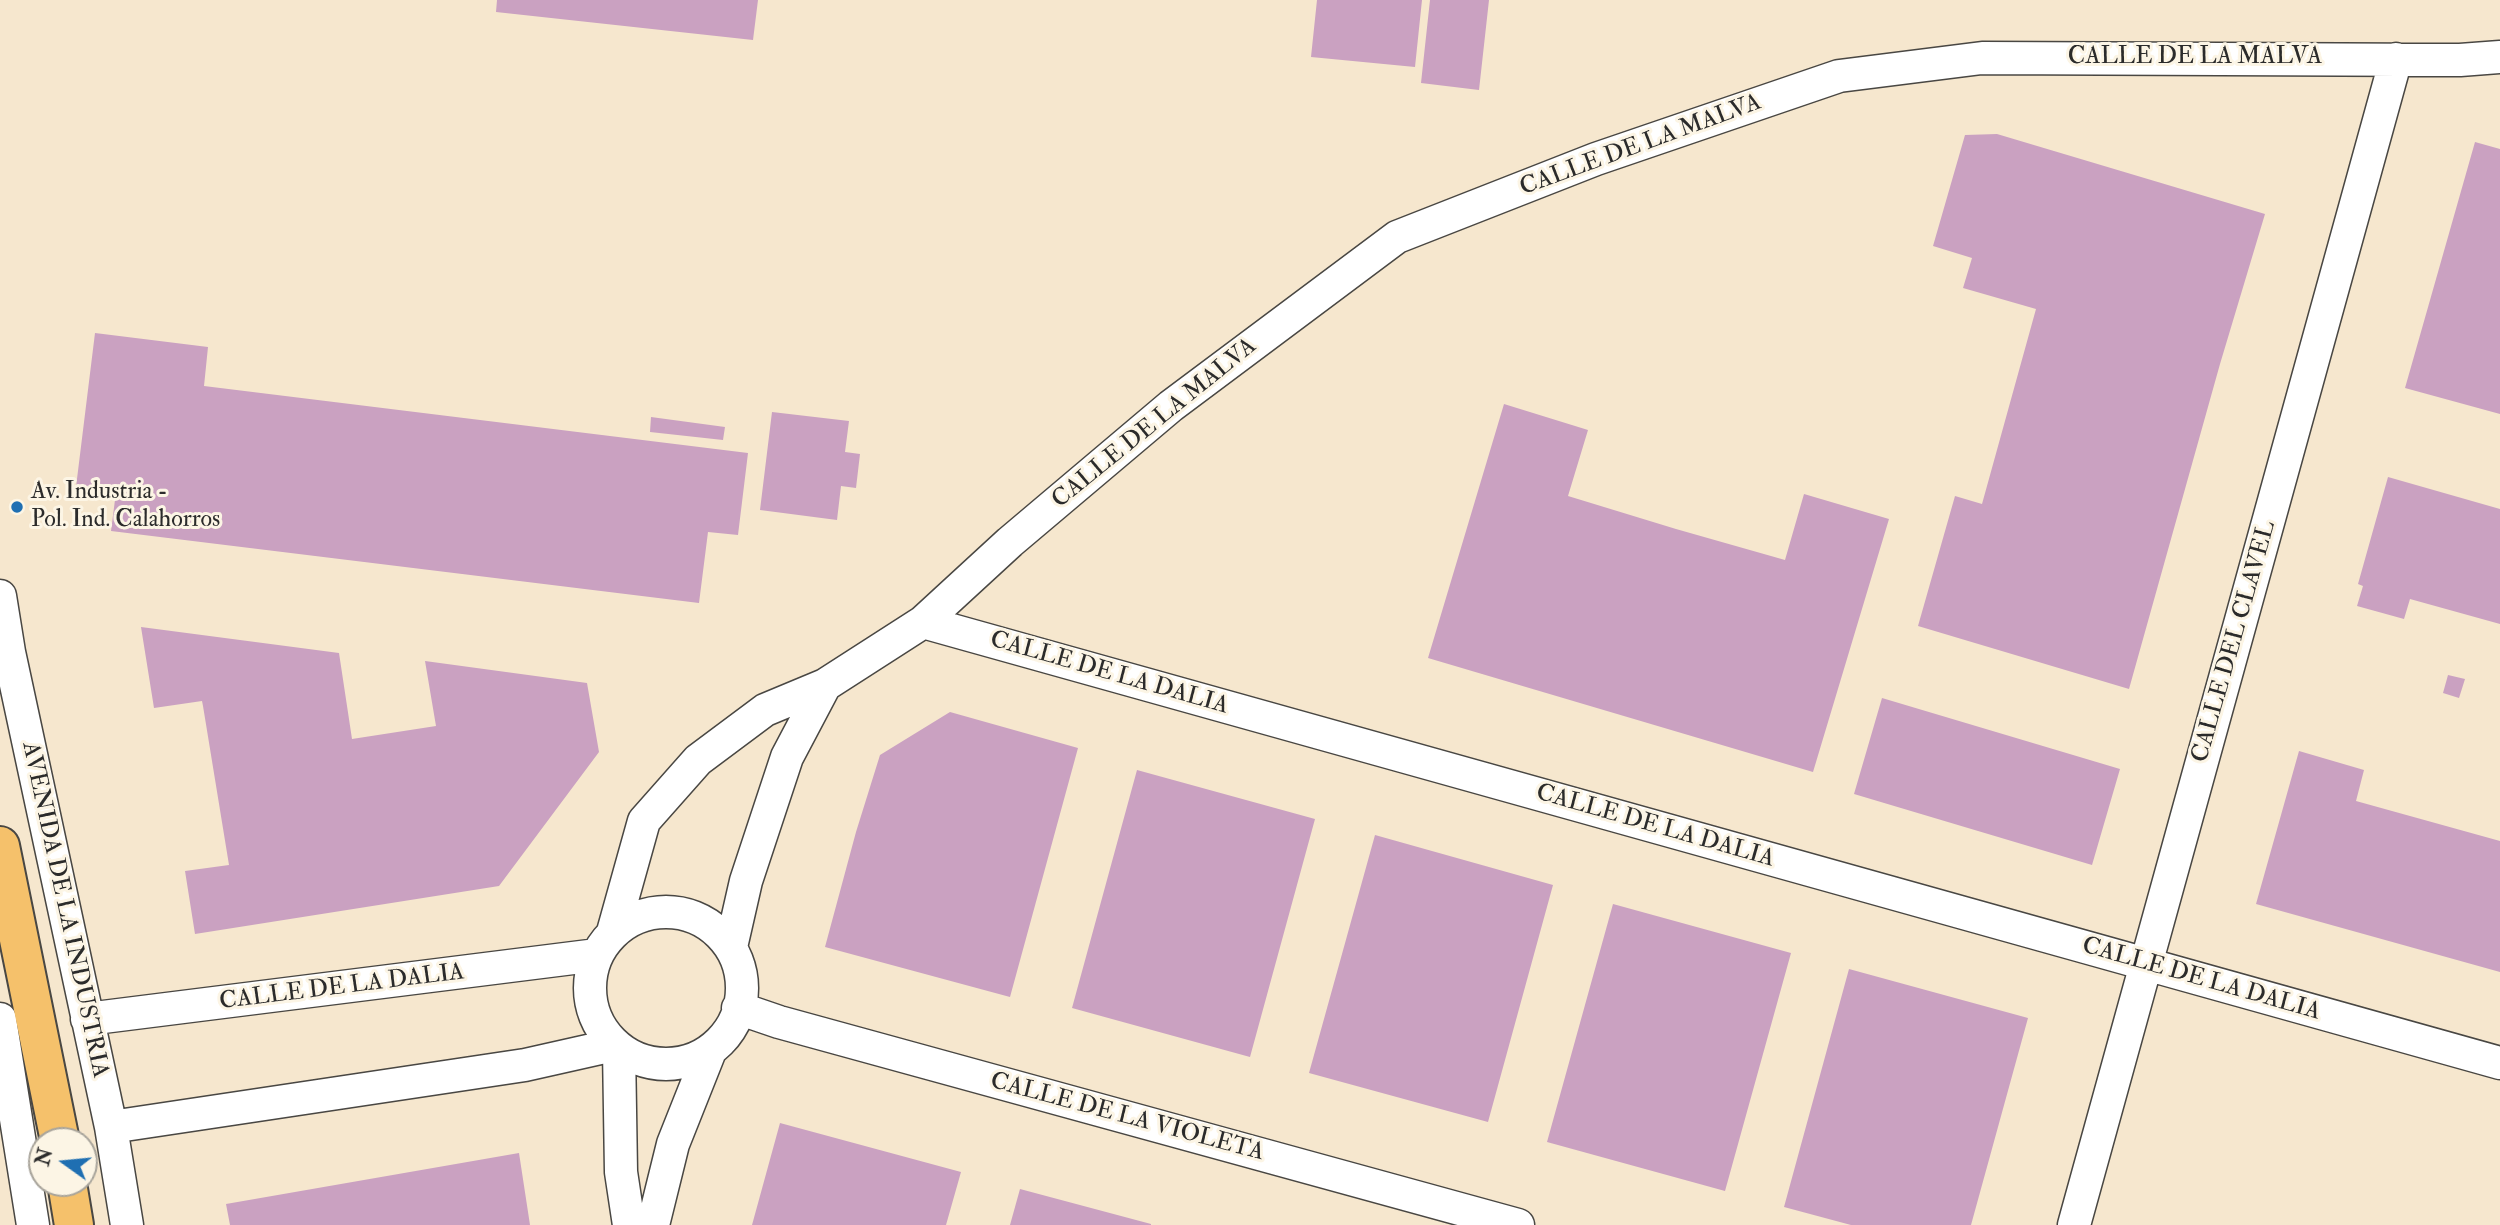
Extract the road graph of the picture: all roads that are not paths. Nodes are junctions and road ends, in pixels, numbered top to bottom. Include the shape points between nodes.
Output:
1 (2500, 57) edge
2 (2396, 59) junction
3 (0, 596) edge
4 (923, 622) junction
5 (825, 685) junction
6 (0, 846) edge
7 (605, 943) junction
8 (731, 947) junction
9 (2146, 964) junction
10 (738, 1008) junction
11 (86, 1018) junction
12 (0, 1019) edge
13 (616, 1047) junction
14 (710, 1051) junction
15 (2500, 1063) edge
16 (111, 1126) junction
17 (57, 1127) edge
18 (69, 1197) edge
19 (33, 1225) edge
20 (74, 1225) edge
21 (127, 1225) edge
22 (629, 1225) edge
23 (653, 1225) edge
24 (1518, 1225) edge
25 (2074, 1225) edge

1 - 2 street, CALLE DE LA MALVA
2 - 4 street, CALLE DE LA MALVA via 1969,59 1839,76 1596,159 1397,237 1171,406
2 - 9 street, CALLE DEL CLAVEL
3 - 11 street, AVENIDA DE LA INDUSTRIA
4 - 5 street
4 - 9 street, CALLE DE LA DALIA
5 - 7 street via 765,710 698,760 644,821
5 - 8 street via 787,757 746,881
6 - 17 main road, AVENIDA DE LA INDUSTRIA
7 - 8 street via 638,916 666,911 694,916 715,928
7 - 11 street, CALLE DE LA DALIA
7 - 13 street via 589,983 595,1017
8 - 10 street via 743,993
9 - 15 street, CALLE DE LA DALIA
9 - 25 street, CALLE DEL CLAVEL
10 - 14 street via 733,1026
10 - 24 street, CALLE DE LA VIOLETA
11 - 16 street, AVENIDA DE LA INDUSTRIA
12 - 19 street
13 - 14 street via 644,1062 678,1064
13 - 16 street via 525,1065
13 - 22 street via 621,1172
14 - 23 street via 673,1144
16 - 21 street, AVENIDA DE LA INDUSTRIA
18 - 20 main road

